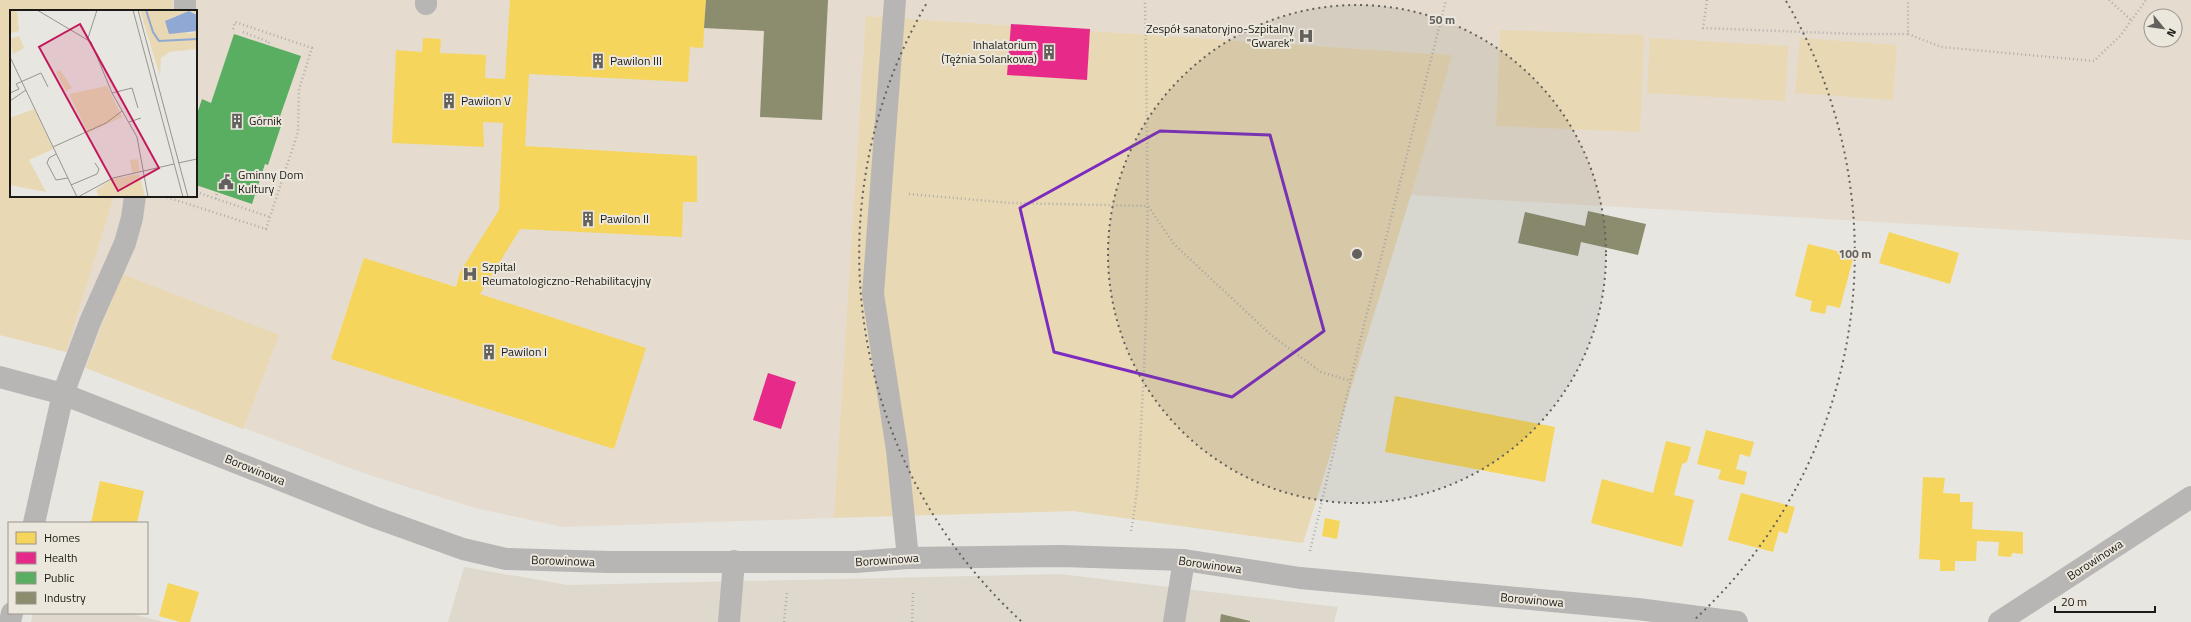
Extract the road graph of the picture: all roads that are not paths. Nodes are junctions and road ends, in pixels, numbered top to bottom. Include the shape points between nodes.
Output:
1 (895, 0) edge
2 (135, 197) edge
3 (0, 377) edge
4 (63, 394) junction
5 (2191, 497) edge
6 (34, 522) edge
7 (908, 558) junction
8 (1184, 560) junction
9 (734, 561) junction
10 (729, 622) edge
11 (1174, 622) edge
12 (1737, 622) edge
13 (1999, 622) edge

1 - 7 street via 873,294 897,450
2 - 4 street via 125,244 90,322
3 - 4 street, Borowinowa
4 - 6 street
4 - 9 street, Borowinowa via 374,517 463,549 506,559 609,562
5 - 13 street, Borowinowa
7 - 8 street, Borowinowa via 1062,556
7 - 9 street, Borowinowa via 855,562
8 - 11 street
8 - 12 street, Borowinowa via 1300,578 1638,610
9 - 10 street

